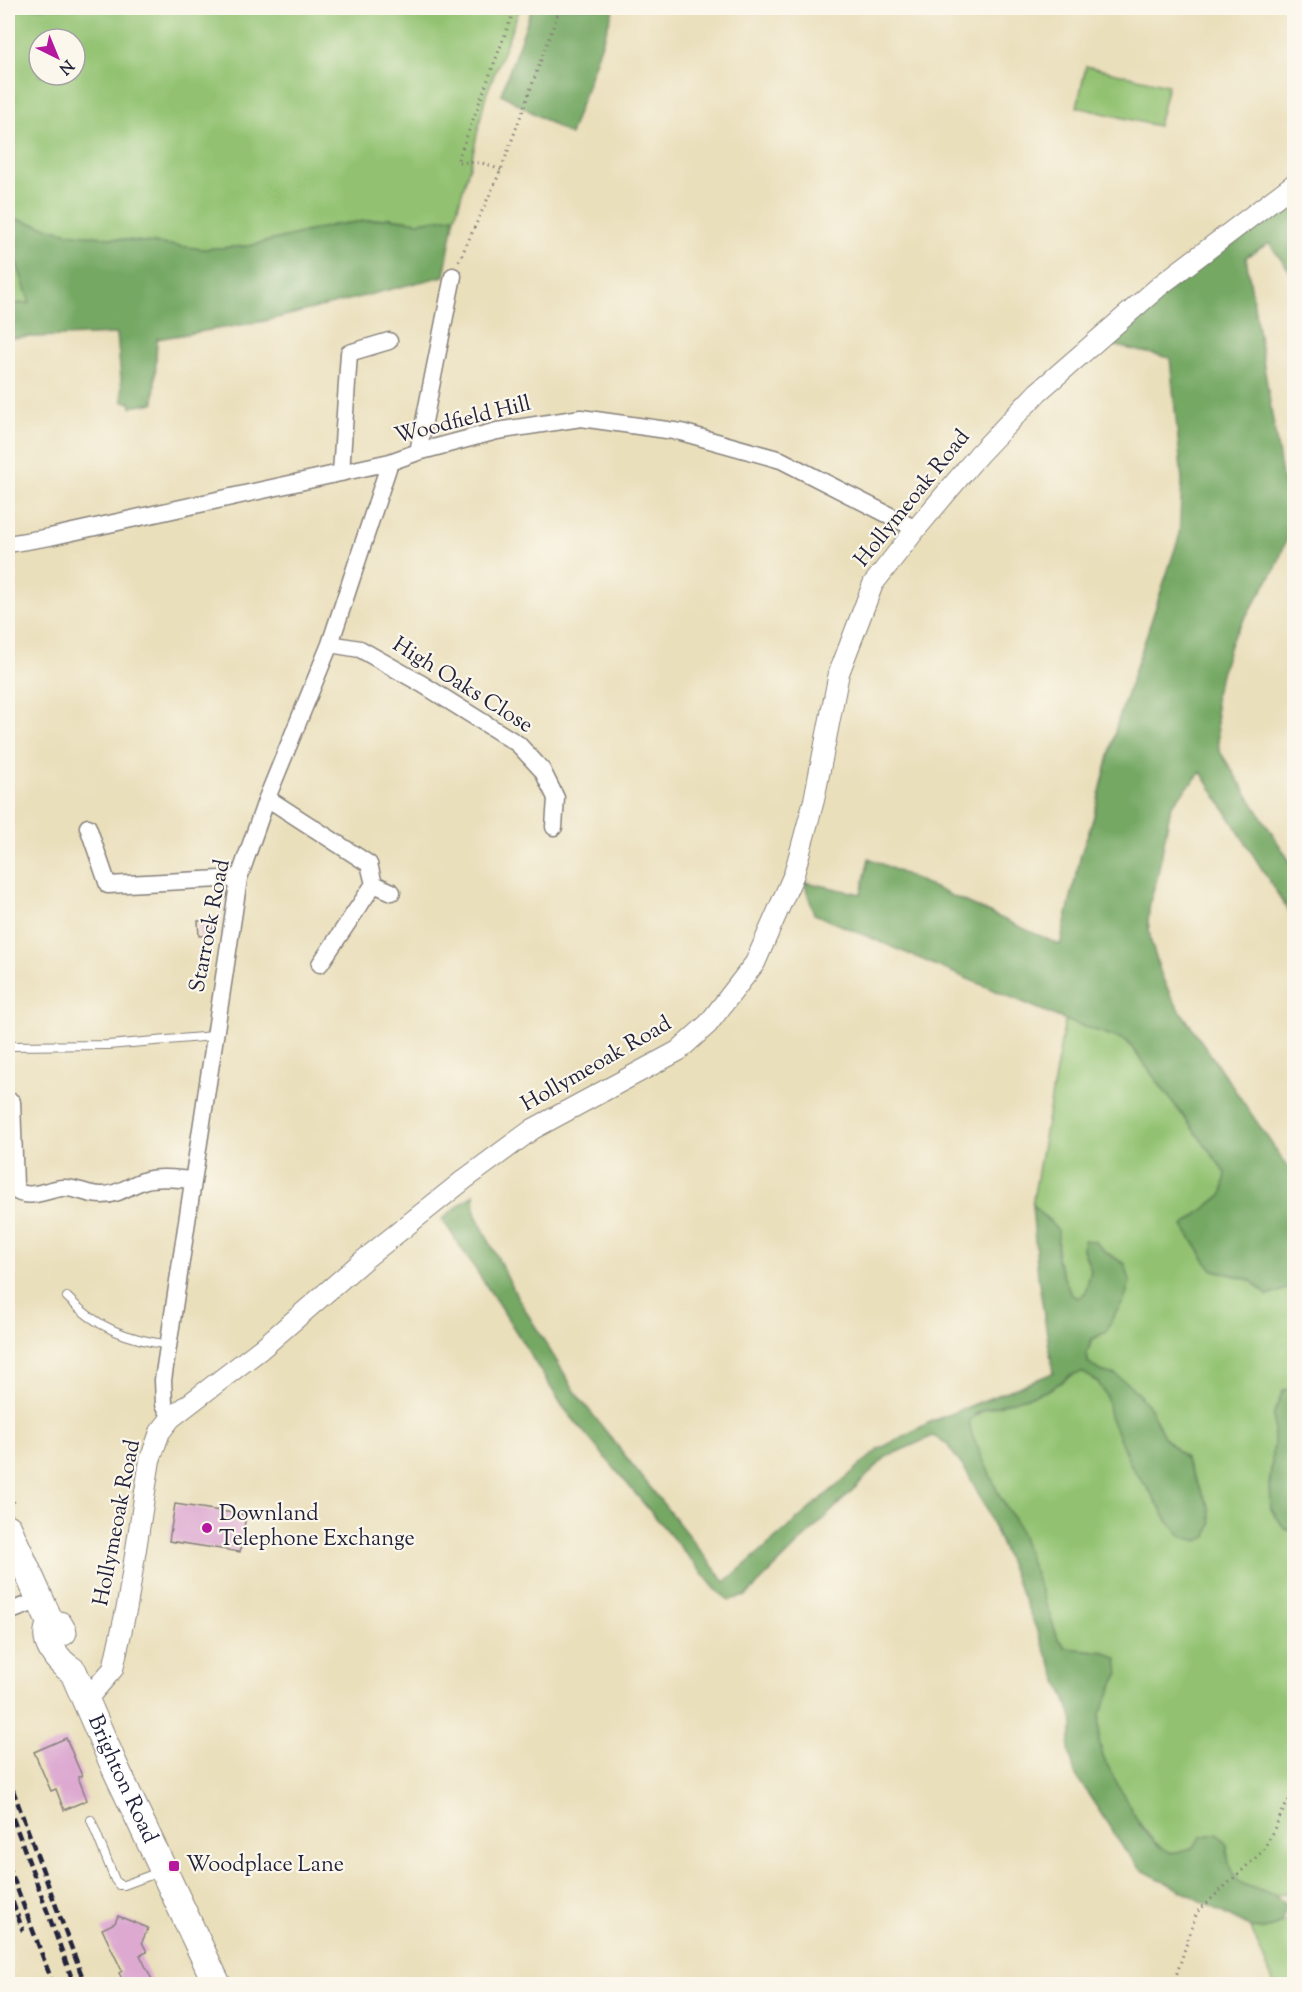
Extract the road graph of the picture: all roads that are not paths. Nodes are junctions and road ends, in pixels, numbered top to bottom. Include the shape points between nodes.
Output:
1 (1294, 184) edge
2 (453, 276) road end
3 (389, 341) dead end
4 (418, 452) junction
5 (390, 462) junction
6 (341, 473) junction
7 (916, 529) junction
8 (8, 544) edge
9 (330, 644) junction
10 (267, 798) junction
11 (554, 826) dead end
12 (88, 827) dead end
13 (239, 878) junction
14 (374, 884) junction
15 (392, 892) dead end
16 (320, 964) dead end
17 (214, 1036) junction
18 (8, 1046) edge
19 (12, 1102) dead end
20 (192, 1179) junction
21 (67, 1297) dead end
22 (169, 1345) junction
23 (171, 1418) junction
24 (11, 1517) edge
25 (8, 1612) edge
26 (46, 1612) junction
27 (86, 1700) junction
28 (91, 1820) dead end
29 (165, 1870) junction
30 (217, 1984) edge

1 - 7 street, Hollymeoak Road via 1162,284 1038,392
2 - 4 street
3 - 6 street via 349,353
4 - 5 street, Woodfield Hill
4 - 7 street, Woodfield Hill via 497,432 582,418 681,432 780,460
5 - 6 street, Woodfield Hill
5 - 9 street, Starrock Road
6 - 8 street, Woodfield Hill
7 - 23 street, Hollymeoak Road via 873,584 839,673 814,800 794,874 755,963 708,1024 678,1051 532,1129
9 - 10 street, Starrock Road
9 - 11 street, High Oaks Close via 360,649 518,744 542,770 556,798
10 - 13 street, Starrock Road
10 - 14 street via 369,864
12 - 13 street via 108,885
13 - 17 street, Starrock Road
14 - 15 street
14 - 16 street
17 - 18 lane via 108,1045
17 - 20 street, Starrock Road
19 - 20 street via 15,1185 25,1195 76,1188 102,1196 147,1179
20 - 22 street, Starrock Road
21 - 22 lane via 86,1315 118,1333
22 - 23 street, Starrock Road via 163,1380 164,1404
23 - 27 street, Hollymeoak Road via 160,1432 150,1460 113,1669
24 - 26 highway, Brighton Road
25 - 26 street
26 - 27 highway, Brighton Road via 68,1641 76,1659 73,1671
27 - 29 highway, Brighton Road
28 - 29 lane via 119,1885
29 - 30 highway, Brighton Road

